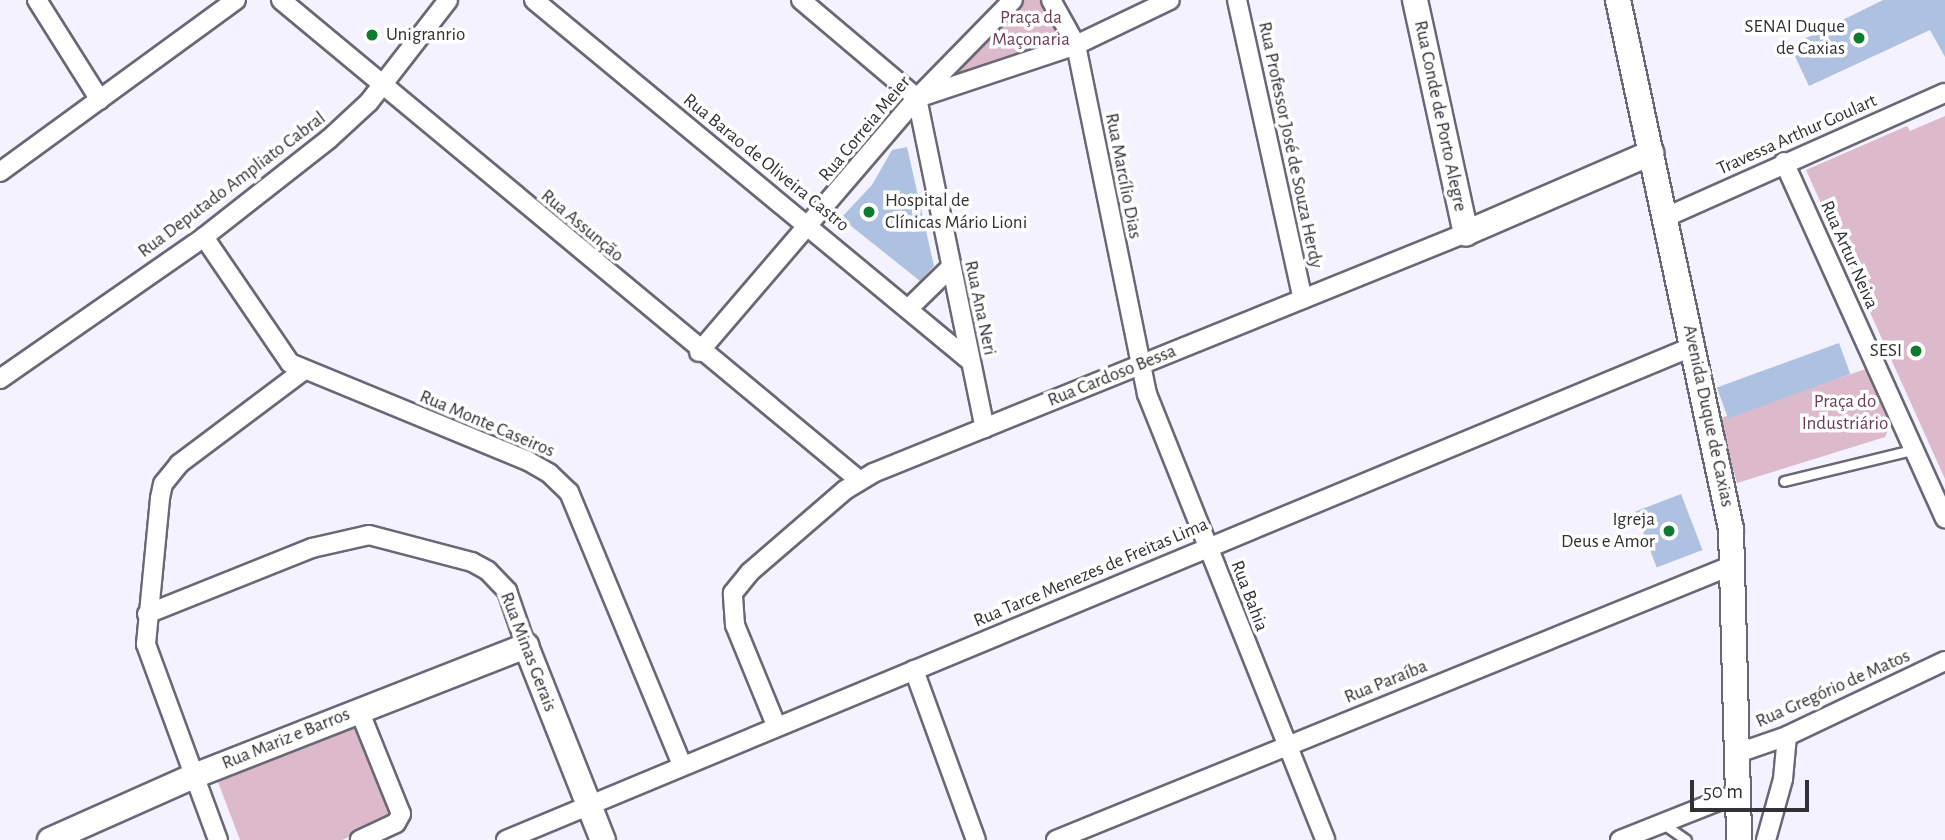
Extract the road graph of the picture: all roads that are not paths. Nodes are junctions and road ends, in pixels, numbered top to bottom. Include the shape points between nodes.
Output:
1 (37, 0) edge
2 (236, 0) edge
3 (281, 0) edge
4 (448, 0) edge
5 (534, 0) edge
6 (802, 0) edge
7 (1013, 0) edge
8 (1051, 0) edge
9 (1170, 0) edge
10 (1237, 0) edge
11 (1415, 0) edge
12 (1618, 0) edge
13 (1076, 45) junction
14 (380, 85) junction
15 (1945, 93) edge
16 (917, 98) junction
17 (100, 100) junction
18 (1651, 153) junction
19 (1784, 163) junction
20 (0, 172) edge
21 (1667, 217) junction
22 (811, 226) junction
23 (1466, 233) junction
24 (204, 237) junction
25 (950, 268) junction
26 (1303, 299) junction
27 (909, 308) junction
28 (1694, 346) junction
29 (699, 352) junction
30 (970, 361) junction
31 (1138, 366) junction
32 (3, 369) edge
33 (303, 371) junction
34 (985, 428) junction
35 (1912, 450) junction
36 (859, 480) junction
37 (1784, 481) dead end
38 (1945, 518) edge
39 (1207, 547) junction
40 (1733, 565) junction
41 (147, 614) junction
42 (526, 646) junction
43 (1945, 661) edge
44 (914, 670) junction
45 (359, 710) junction
46 (776, 725) junction
47 (1787, 736) junction
48 (1286, 746) junction
49 (1738, 753) junction
50 (682, 765) junction
51 (194, 776) junction
52 (1739, 793) junction
53 (589, 806) junction
54 (1662, 823) junction
55 (59, 838) edge
56 (218, 840) edge
57 (360, 840) edge
58 (506, 840) edge
59 (603, 840) edge
60 (976, 840) edge
61 (1056, 840) edge
62 (1325, 840) edge
63 (1620, 840) edge
64 (1686, 840) edge
65 (1739, 840) edge
66 (1766, 840) edge

1 - 17 street
2 - 17 street
3 - 14 street, Rua Assunção
4 - 14 street, Rua Deputado Ampliato Cabral
5 - 22 street, Rua Barao de Oliveira Castro
6 - 16 street
7 - 16 street, Rua Correia Meier
8 - 13 street, Rua Marcílio Dias
9 - 13 street
10 - 26 street, Rua Professor José de Souza Herdy
11 - 23 main road, Rua Conde de Porto Alegre
12 - 18 main road, Avenida Duque de Caxias
13 - 16 street
13 - 31 street, Rua Marcílio Dias
14 - 24 street, Rua Deputado Ampliato Cabral via 347,124
14 - 29 street, Rua Assunção
15 - 19 street, Travessa Arthur Goulart
16 - 22 street, Rua Correia Meier
16 - 25 street, Rua Ana Neri
17 - 20 street
18 - 21 main road, Avenida Duque de Caxias
18 - 23 main road, Rua Cardoso Bessa
19 - 21 street, Travessa Arthur Goulart
19 - 35 street, Rua Artur Neiva
21 - 28 main road, Avenida Duque de Caxias
22 - 27 street, Rua Barao de Oliveira Castro
22 - 29 street, Rua Correia Meier
23 - 26 street, Rua Cardoso Bessa
24 - 32 street, Rua Deputado Ampliato Cabral
24 - 33 street, Rua Monte Caseiros via 281,352
25 - 27 street
25 - 30 street, Rua Ana Neri
26 - 31 street, Rua Cardoso Bessa
27 - 30 street, Rua Barao de Oliveira Castro
28 - 39 street, Rua Tarce Menezes de Freitas Lima
28 - 40 main road, Avenida Duque de Caxias via 1727,504
29 - 36 street, Rua Assunção
30 - 34 street, Rua Ana Neri
31 - 34 street, Rua Cardoso Bessa
31 - 39 street, Rua Bahia
33 - 41 street via 184,460 163,484
33 - 50 street, Rua Monte Caseiros via 528,461 559,481 575,505
34 - 36 street, Rua Cardoso Bessa
35 - 37 lane
35 - 38 street, Rua Artur Neiva
36 - 46 street, Rua Cardoso Bessa via 750,572 733,593 735,625
39 - 44 street, Rua Tarce Menezes de Freitas Lima
39 - 48 street, Rua Bahia
40 - 48 street, Rua Paraíba
40 - 49 main road, Avenida Duque de Caxias
41 - 42 street, Rua Minas Gerais via 336,540 369,536 472,562 488,571 507,591
41 - 51 street via 146,644
42 - 45 main road, Rua Mariz e Barros
42 - 53 main road, Rua Minas Gerais
43 - 47 street, Rua Gregório de Matos
44 - 46 street, Rua Tarce Menezes de Freitas Lima
44 - 60 street
45 - 51 main road, Rua Mariz e Barros
45 - 57 street via 401,814 396,823
46 - 50 street, Rua Tarce Menezes de Freitas Lima
47 - 49 street, Rua Gregório de Matos
47 - 66 street via 1783,779
48 - 61 street, Rua Paraíba
48 - 62 street, Rua Bahia
49 - 52 main road, Avenida Duque de Caxias
50 - 53 street, Rua Tarce Menezes de Freitas Lima
51 - 55 main road, Rua Mariz e Barros
51 - 56 street
52 - 54 street
52 - 65 main road, Avenida Duque de Caxias
53 - 58 street, Rua Tarce Menezes de Freitas Lima
53 - 59 main road, Rua Minas Gerais
54 - 63 street
54 - 64 lane

